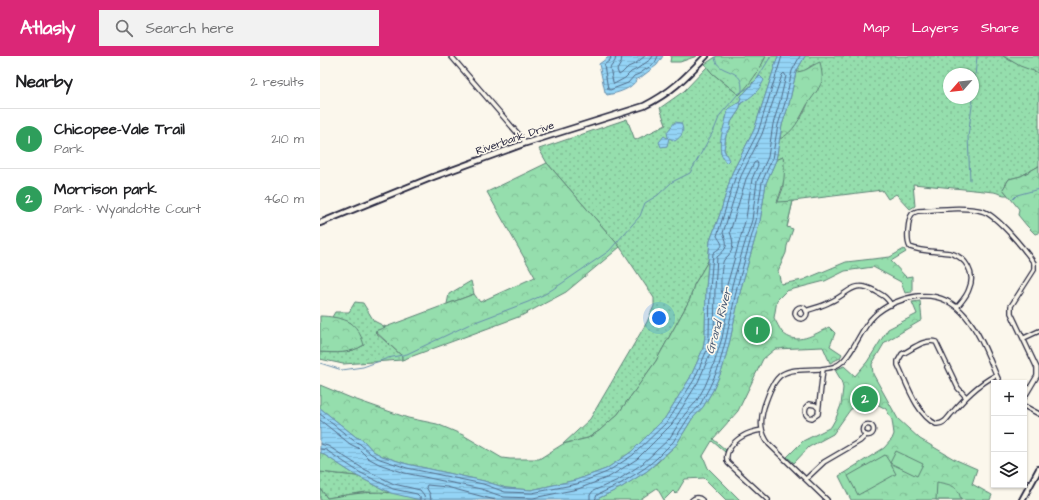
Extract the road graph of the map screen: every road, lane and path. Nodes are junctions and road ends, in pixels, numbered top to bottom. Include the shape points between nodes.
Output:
1 (451, 56) edge
2 (706, 56) edge
3 (526, 143) junction
4 (320, 223) edge
5 (891, 305) junction
6 (957, 307) junction
7 (806, 311) dead end
8 (1039, 331) edge
9 (1024, 338) junction
10 (823, 369) junction
11 (996, 375) junction
12 (998, 380) edge
13 (1027, 392) edge
14 (966, 397) junction
15 (818, 408) junction
16 (1027, 408) edge
17 (1039, 414) edge
18 (762, 430) junction
19 (866, 435) dead end
20 (1039, 469) edge
21 (806, 479) junction
22 (692, 500) edge
23 (702, 500) edge
24 (768, 500) edge
25 (827, 500) edge
26 (1022, 500) edge

1 - 3 street
2 - 3 street, Riverbank Drive via 682,82 650,103
3 - 4 street, Riverbank Drive via 435,176
5 - 6 street via 908,298 928,296
5 - 7 street via 884,296 868,287 859,286 830,302
5 - 10 street via 874,316 843,361
6 - 9 street via 969,292 972,279 970,270 963,260 952,254 910,246 910,220 914,212 971,209 984,212 998,221 1035,266 1011,306 1011,313
6 - 11 street via 974,327
8 - 9 street
9 - 13 street via 1038,372
10 - 15 street
10 - 18 street via 793,369 779,376 772,386 762,416
11 - 12 street
11 - 14 street
14 - 14 street via 958,388 936,342 926,342 899,358 898,365 918,406 933,423 939,425 944,422
15 - 15 street via 810,404 806,407 805,413 809,417 815,417
16 - 17 street
18 - 21 street via 769,444
18 - 24 street via 742,436 726,457 728,463
19 - 21 street via 824,462
20 - 26 street
21 - 25 street
22 - 23 street via 698,497

